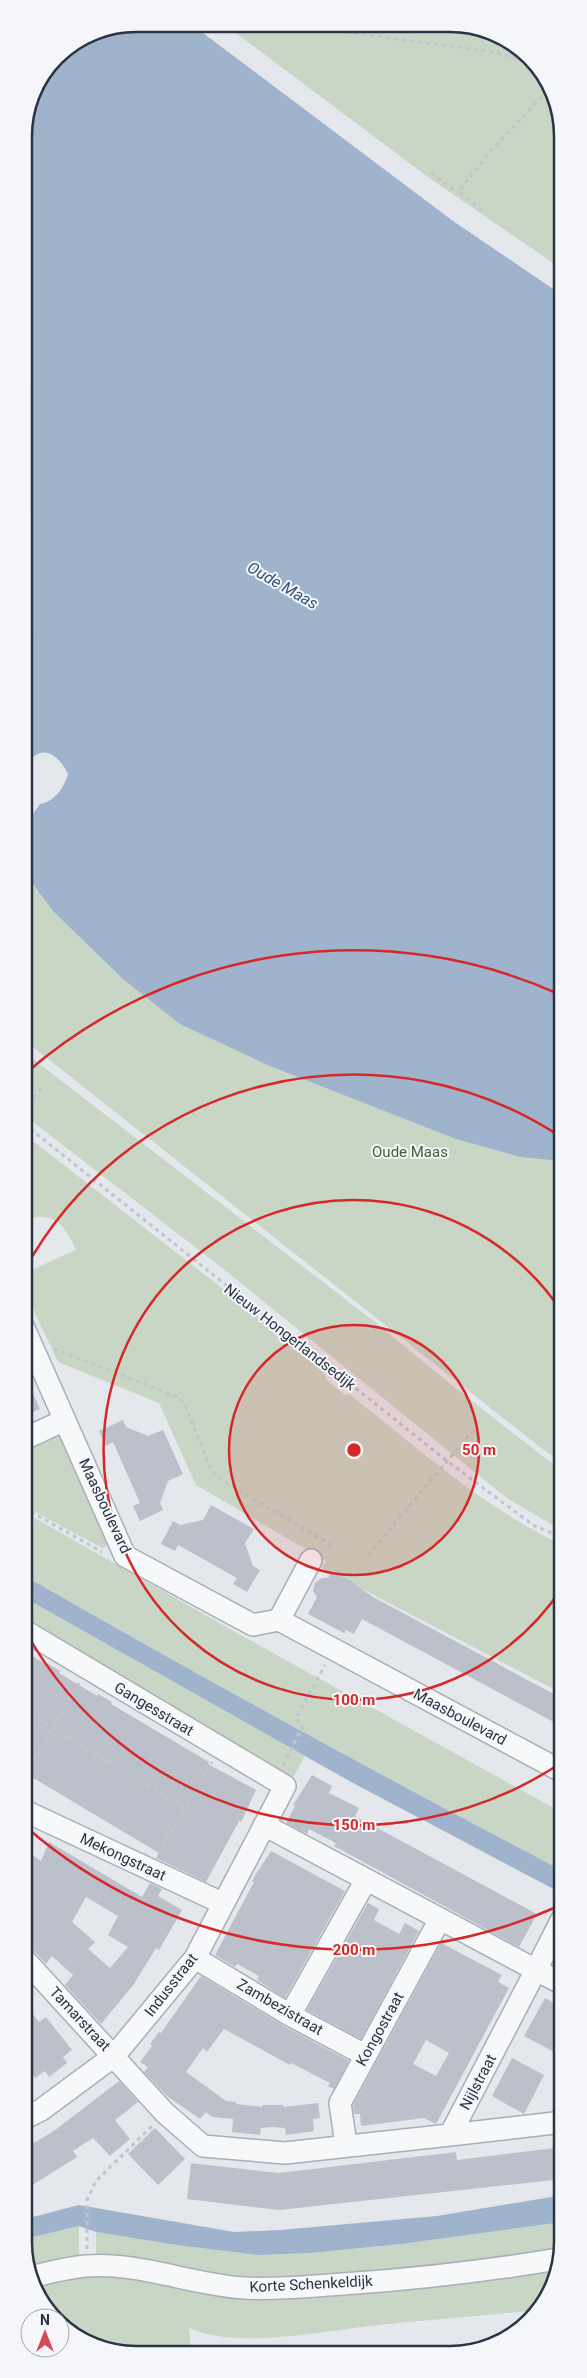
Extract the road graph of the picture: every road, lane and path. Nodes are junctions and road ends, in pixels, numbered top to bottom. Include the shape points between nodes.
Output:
1 (344, 32) edge
2 (521, 60) edge
3 (545, 94) edge
4 (431, 173) dead end
5 (459, 190) junction
6 (482, 210) dead end
7 (43, 1086) dead end
8 (33, 1099) edge
9 (33, 1131) edge
10 (32, 1336) edge
11 (32, 1346) edge
12 (65, 1420) junction
13 (476, 1427) dead end
14 (32, 1435) edge
15 (447, 1461) junction
16 (32, 1513) edge
17 (554, 1534) edge
18 (331, 1545) dead end
19 (368, 1555) dead end
20 (125, 1556) junction
21 (311, 1560) dead end
22 (279, 1620) junction
23 (32, 1636) edge
24 (87, 1669) junction
25 (316, 1683) dead end
26 (32, 1716) edge
27 (53, 1728) junction
28 (220, 1748) junction
29 (289, 1753) dead end
30 (32, 1763) edge
31 (116, 1766) dead end
32 (554, 1767) edge
33 (133, 1776) dead end
34 (285, 1786) joint
35 (185, 1808) junction
36 (32, 1813) edge
37 (264, 1825) junction
38 (149, 1868) junction
39 (366, 1880) junction
40 (222, 1903) junction
41 (440, 1918) junction
42 (554, 1935) edge
43 (195, 1958) junction
44 (32, 1968) edge
45 (536, 1970) junction
46 (554, 1979) edge
47 (290, 2015) junction
48 (366, 2055) junction
49 (114, 2056) junction
50 (165, 2113) junction
51 (32, 2114) edge
52 (554, 2123) edge
53 (450, 2135) junction
54 (346, 2145) junction
55 (87, 2240) dead end
56 (552, 2260) edge
57 (38, 2275) edge

1 - 2 path via 495,52
3 - 5 path via 493,148
4 - 5 path
5 - 6 path
7 - 8 path
9 - 15 path, Nieuw Hongerlandsedijk
10 - 18 path via 178,1397 185,1405 215,1474
11 - 12 street, Maasboulevard
12 - 14 street
12 - 20 street, Maasboulevard
13 - 15 path
15 - 17 path, Nieuw Hongerlandsedijk via 533,1524
15 - 19 path
16 - 20 path via 112,1557
20 - 22 street, Maasboulevard via 253,1625
21 - 22 street
22 - 32 street, Maasboulevard
23 - 24 street, Gangesstraat
24 - 27 path
24 - 28 street, Gangesstraat
25 - 29 path via 296,1718 302,1728
26 - 27 path
27 - 30 path
27 - 31 path
28 - 34 street, Gangesstraat
28 - 35 path
33 - 35 path
34 - 37 street, Indusstraat
35 - 38 path
36 - 38 street, Mekongstraat
37 - 39 street
37 - 40 street, Indusstraat
38 - 40 street, Mekongstraat
39 - 41 street
39 - 47 street
40 - 43 street, Indusstraat
41 - 45 street
41 - 48 street, Kongostraat
42 - 45 street, Nijlstraat
43 - 47 street, Zambezistraat
43 - 49 street, Indusstraat
44 - 49 street, Tamarstraat
45 - 46 street
45 - 53 street, Nijlstraat
47 - 48 street, Zambezistraat
48 - 54 street, Kongostraat via 340,2103
49 - 50 street
49 - 51 street, Indusstraat
50 - 54 street via 203,2146 285,2153
50 - 55 path via 96,2181 87,2200
52 - 53 street
53 - 54 street
56 - 57 street, Korte Schenkeldijk via 462,2272 288,2288 245,2288 125,2268 87,2266

